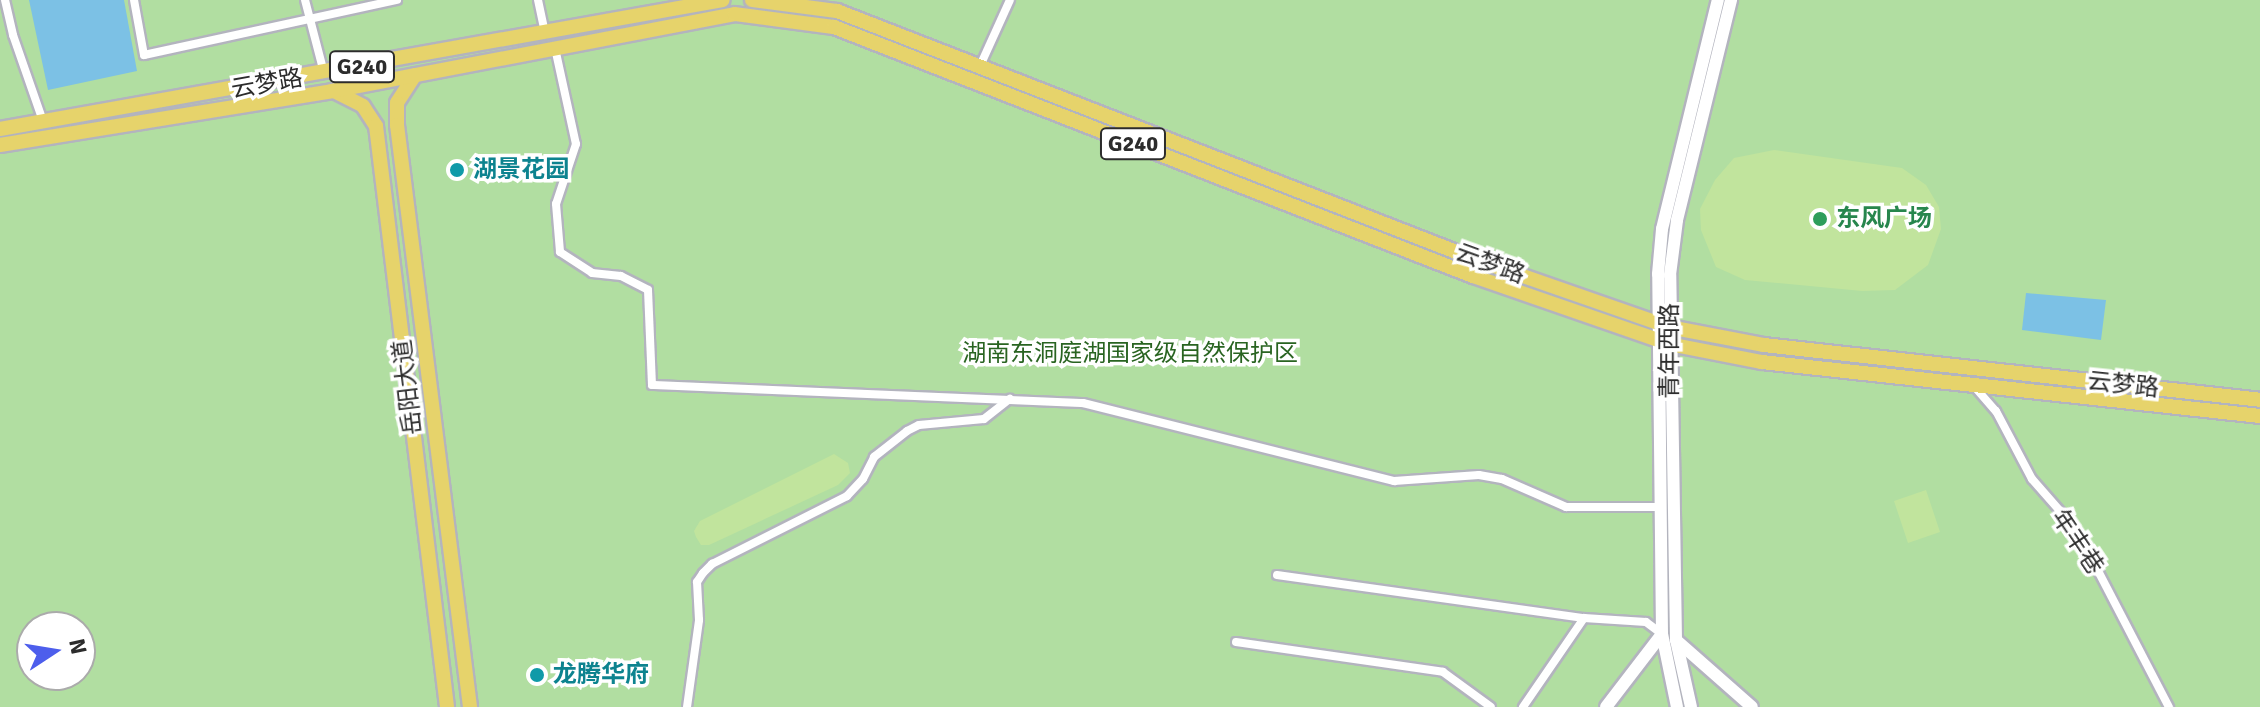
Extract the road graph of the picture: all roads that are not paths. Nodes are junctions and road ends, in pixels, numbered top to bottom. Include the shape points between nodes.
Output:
1 (5, 0) edge
2 (134, 0) edge
3 (305, 0) edge
4 (397, 0) edge
5 (538, 0) edge
6 (723, 0) edge
7 (752, 0) edge
8 (1010, 0) edge
9 (1718, 0) edge
10 (1731, 0) edge
11 (705, 2) edge
12 (309, 19) junction
13 (545, 33) junction
14 (555, 48) junction
15 (980, 66) junction
16 (324, 74) junction
17 (415, 75) junction
18 (332, 91) junction
19 (44, 124) junction
20 (0, 129) edge
21 (0, 145) edge
22 (1663, 325) junction
23 (1662, 341) junction
24 (1973, 385) junction
25 (1010, 399) junction
26 (2260, 400) edge
27 (2260, 416) edge
28 (1661, 507) junction
29 (1277, 575) dead end
30 (1584, 618) junction
31 (1662, 634) junction
32 (1676, 640) junction
33 (1236, 642) dead end
34 (447, 707) edge
35 (470, 707) edge
36 (687, 707) edge
37 (1491, 707) edge
38 (1523, 707) edge
39 (1606, 707) edge
40 (1677, 707) edge
41 (1691, 707) edge
42 (1752, 707) edge
43 (2169, 707) edge

1 - 19 street
2 - 12 street via 144,55
3 - 12 street
4 - 12 street
5 - 13 street
6 - 11 main road, 云梦路 / G240
7 - 15 main road, 云梦路 / G240 via 837,11
8 - 15 street
9 - 22 main road, 青年西路 via 1662,229
10 - 22 main road, 青年西路 via 1677,220
11 - 13 main road, 云梦路 / G240
12 - 16 street
13 - 16 main road, 云梦路 / G240
14 - 17 main road, G240
14 - 23 main road, G240 via 735,14 834,27 1473,276
14 - 25 street via 576,144 556,204 560,252 592,273 621,276 648,290 652,385
15 - 22 main road, 云梦路 / G240 via 1477,260
16 - 19 main road, 云梦路 / G240
17 - 18 main road, G240
17 - 35 main road, 岳阳大道 via 397,103 397,125
18 - 21 main road, G240
18 - 34 main road, 岳阳大道 via 353,98 376,126
19 - 20 main road, 云梦路 / G240
22 - 23 main road, 青年西路
22 - 26 main road, 云梦路 / G240 via 1764,345
23 - 24 main road, G240 via 1762,362
23 - 28 main road, 青年西路
23 - 32 main road, 青年西路
24 - 27 main road, G240
24 - 43 street, 年丰巷 via 1996,411 2032,479 2068,520
25 - 28 street via 1101,405 1394,481 1479,475 1502,479 1566,507
25 - 36 street via 984,419 919,425 907,431 874,457 847,496 712,564 697,582 699,620
28 - 31 main road, 青年西路
29 - 30 street
30 - 31 street via 1646,622
30 - 38 street
31 - 39 main road
31 - 40 main road, 青年西路
32 - 41 main road, 青年西路
32 - 42 main road
33 - 37 street via 1443,672

